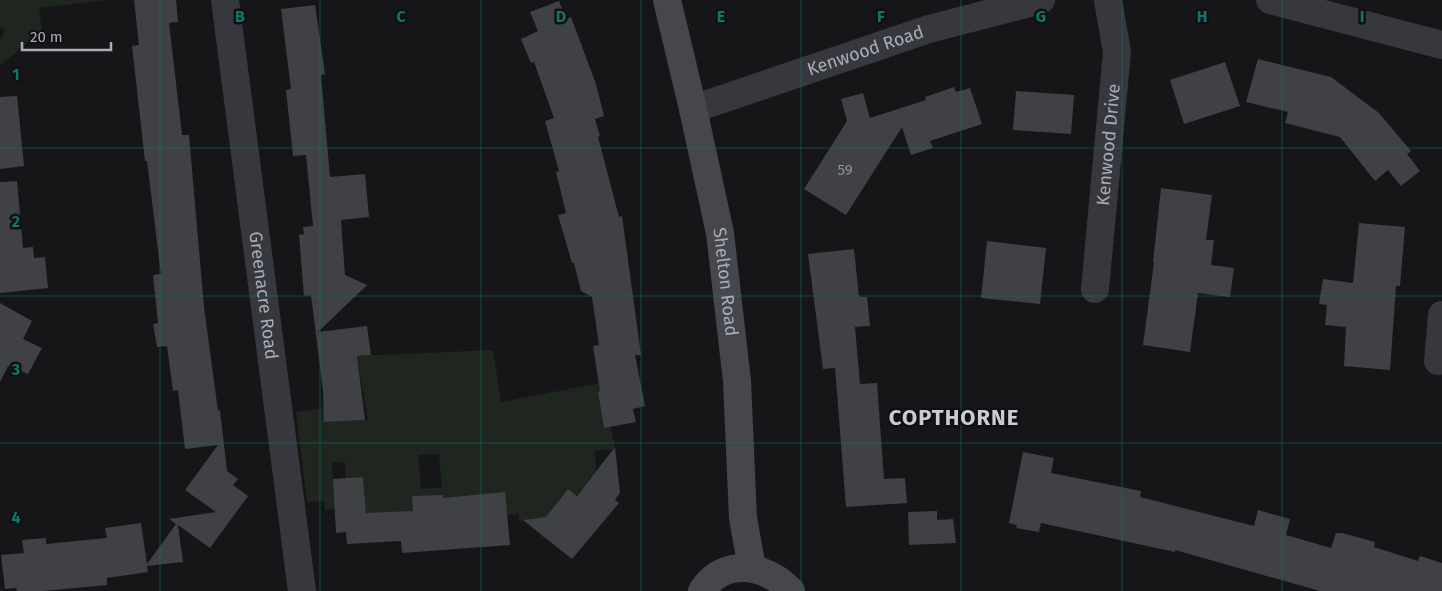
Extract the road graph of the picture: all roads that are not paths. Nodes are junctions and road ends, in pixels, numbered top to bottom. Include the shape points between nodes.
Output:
1 (225, 0) edge
2 (667, 0) edge
3 (1041, 0) edge
4 (1108, 0) edge
5 (1270, 0) edge
6 (1442, 45) edge
7 (693, 109) junction
8 (1095, 290) dead end
9 (1442, 315) edge
10 (1438, 361) dead end
11 (752, 568) junction
12 (302, 591) edge
13 (702, 591) edge
14 (791, 591) edge

1 - 12 street, Greenacre Road
2 - 7 main road, Shelton Road
3 - 7 street, Kenwood Road via 929,28
4 - 8 street, Kenwood Drive via 1117,52
5 - 6 street
7 - 11 main road, Shelton Road via 720,233 737,382 744,518
9 - 10 street
11 - 13 main road via 736,568 719,575
11 - 14 main road via 768,572

